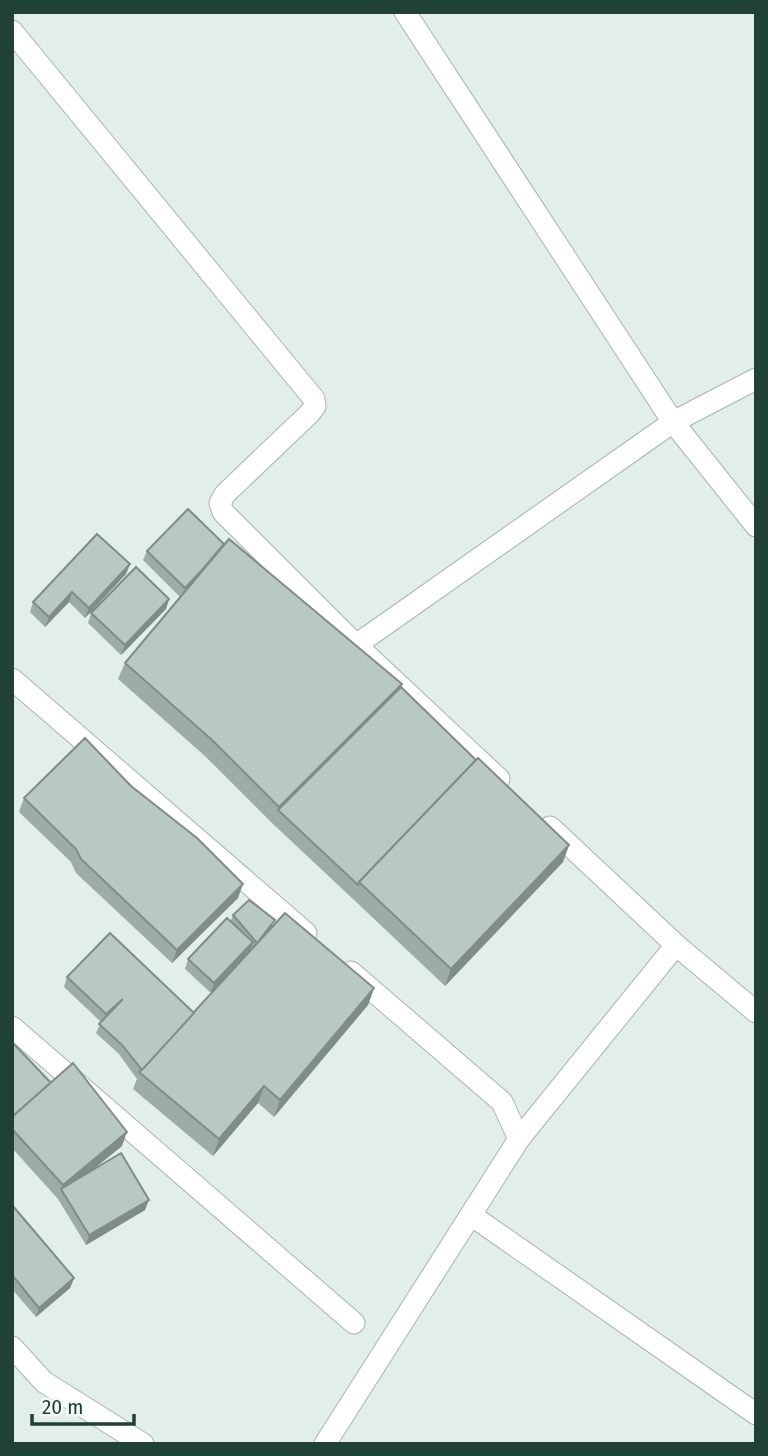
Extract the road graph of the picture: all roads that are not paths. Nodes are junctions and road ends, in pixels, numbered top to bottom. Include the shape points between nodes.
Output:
1 (405, 12) edge
2 (12, 31) edge
3 (756, 379) edge
4 (673, 422) junction
5 (756, 526) edge
6 (356, 645) junction
7 (12, 679) edge
8 (516, 795) edge
9 (536, 814) edge
10 (676, 945) junction
11 (756, 1012) edge
12 (12, 1027) edge
13 (519, 1139) junction
14 (471, 1215) junction
15 (354, 1323) dead end
16 (12, 1348) edge
17 (756, 1414) edge
18 (142, 1444) edge
19 (326, 1444) edge

1 - 4 street
2 - 6 street via 314,399 316,406 310,413 220,503 223,512
3 - 4 street
4 - 5 street
4 - 6 street
6 - 8 street
7 - 13 street via 502,1102
9 - 10 street
10 - 11 street
10 - 13 street
12 - 15 street
13 - 14 street
14 - 17 street
14 - 19 street
16 - 18 street via 44,1382

